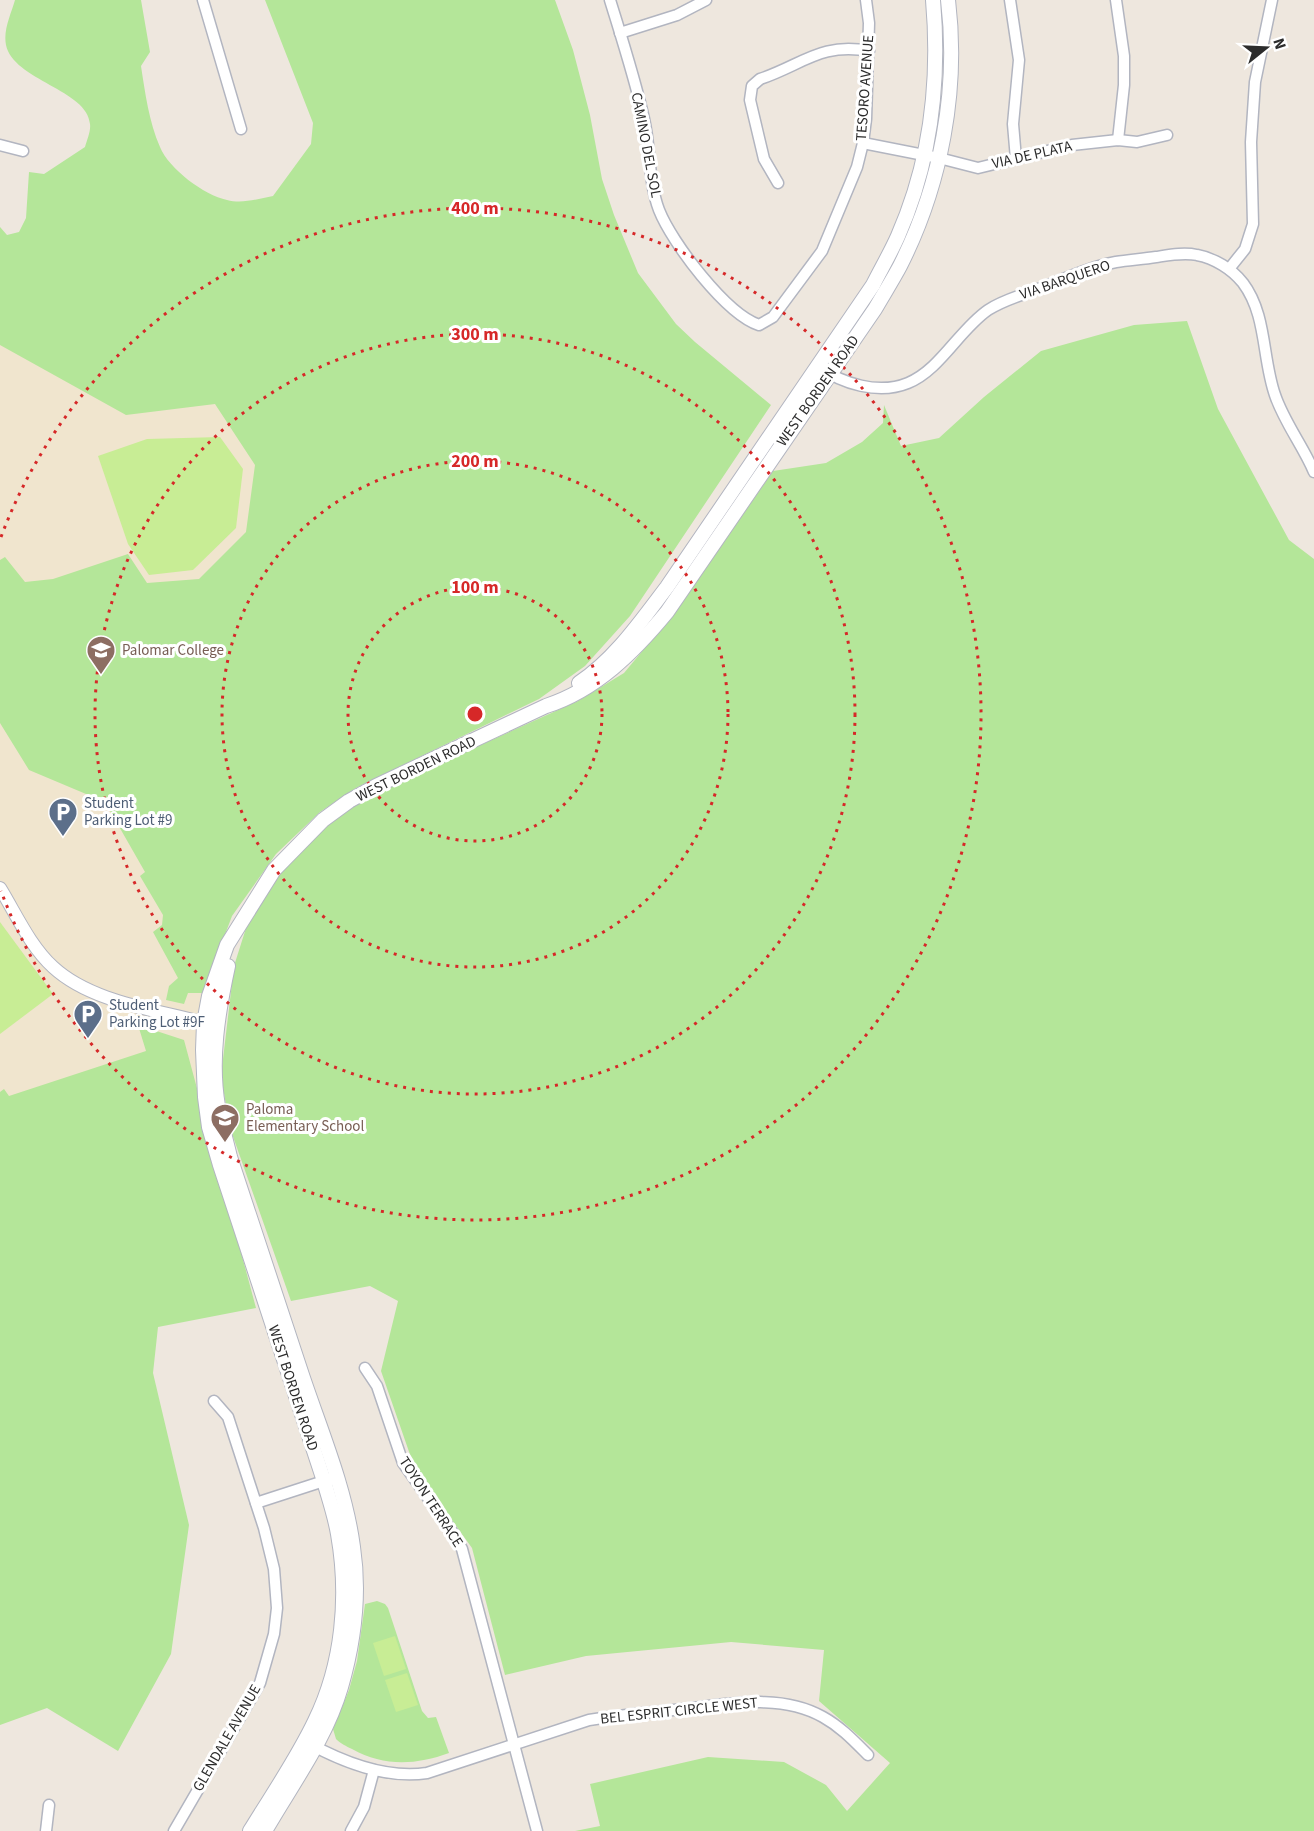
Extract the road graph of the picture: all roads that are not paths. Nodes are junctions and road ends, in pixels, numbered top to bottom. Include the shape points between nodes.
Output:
1 (203, 0) edge
2 (610, 0) edge
3 (706, 0) edge
4 (866, 0) edge
5 (933, 0) edge
6 (948, 0) edge
7 (1010, 0) edge
8 (1116, 0) edge
9 (1272, 0) edge
10 (620, 33) junction
11 (869, 51) junction
12 (241, 129) dead end
13 (1167, 135) dead end
14 (1118, 140) junction
15 (863, 143) junction
16 (0, 145) edge
17 (23, 151) dead end
18 (932, 156) junction
19 (1016, 159) junction
20 (778, 183) dead end
21 (1229, 269) junction
22 (759, 326) joint
23 (818, 366) junction
24 (830, 375) junction
25 (1313, 466) edge
26 (546, 706) junction
27 (0, 888) edge
28 (210, 1025) junction
29 (364, 1368) dead end
30 (214, 1401) dead end
31 (330, 1479) junction
32 (256, 1503) junction
33 (310, 1744) junction
34 (515, 1745) junction
35 (868, 1755) dead end
36 (374, 1770) junction
37 (49, 1805) dead end
38 (46, 1831) edge
39 (174, 1831) edge
40 (250, 1831) edge
41 (265, 1831) edge
42 (351, 1831) edge
43 (537, 1831) edge

1 - 12 street
2 - 10 street, CAMINO DEL SOL
3 - 10 street via 677,15
4 - 11 street, TESORO AVENUE
5 - 18 main road, WEST BORDEN ROAD via 937,41
6 - 18 main road, WEST BORDEN ROAD via 951,73 945,128
7 - 19 street via 1019,60 1013,124
8 - 14 street via 1124,56
9 - 21 street via 1255,82 1251,142 1253,224 1245,249
10 - 22 street, CAMINO DEL SOL via 644,122 659,209 675,240 704,278 747,321
11 - 15 street, TESORO AVENUE
11 - 20 street via 850,48 819,52 752,86 750,100 764,159
13 - 14 street, VIA DE PLATA via 1137,142
14 - 19 street, VIA DE PLATA via 1072,145
15 - 18 street, VIA DE PLATA
15 - 22 street, TESORO AVENUE via 822,251 773,317
16 - 17 street
18 - 19 street, VIA DE PLATA via 978,168
18 - 23 main road, WEST BORDEN ROAD via 873,285
18 - 24 main road, WEST BORDEN ROAD via 932,184 900,266
21 - 24 street, VIA BARQUERO via 1196,255 1115,262 990,309 924,374 908,384 885,389
21 - 25 street, VIA BARQUERO via 1252,297 1275,396
23 - 24 street, VIA BARQUERO
23 - 26 main road, WEST BORDEN ROAD via 633,633 589,676
24 - 26 main road, WEST BORDEN ROAD via 647,637 596,682
26 - 28 main road, WEST BORDEN ROAD via 376,786 332,814 274,870 258,892 235,935
27 - 28 street via 33,944 53,967 77,985 109,998
28 - 31 main road, WEST BORDEN ROAD via 205,1097 212,1136
29 - 34 street, TOYON TERRACE via 377,1386 403,1462 462,1549
30 - 32 street, GLENDALE AVENUE via 228,1417
31 - 32 street
31 - 33 main road, WEST BORDEN ROAD via 354,1549 356,1605 341,1687 331,1714
32 - 39 street, GLENDALE AVENUE via 271,1552 276,1586 276,1617 268,1659 249,1705
33 - 36 street, BEL ESPRIT CIRCLE WEST
33 - 40 main road, WEST BORDEN ROAD
33 - 41 main road, WEST BORDEN ROAD
34 - 35 street, BEL ESPRIT CIRCLE WEST via 598,1719 778,1702 822,1716
34 - 36 street, BEL ESPRIT CIRCLE WEST via 428,1773 410,1776
34 - 43 street, TOYON TERRACE
36 - 42 street via 364,1807
37 - 38 street

